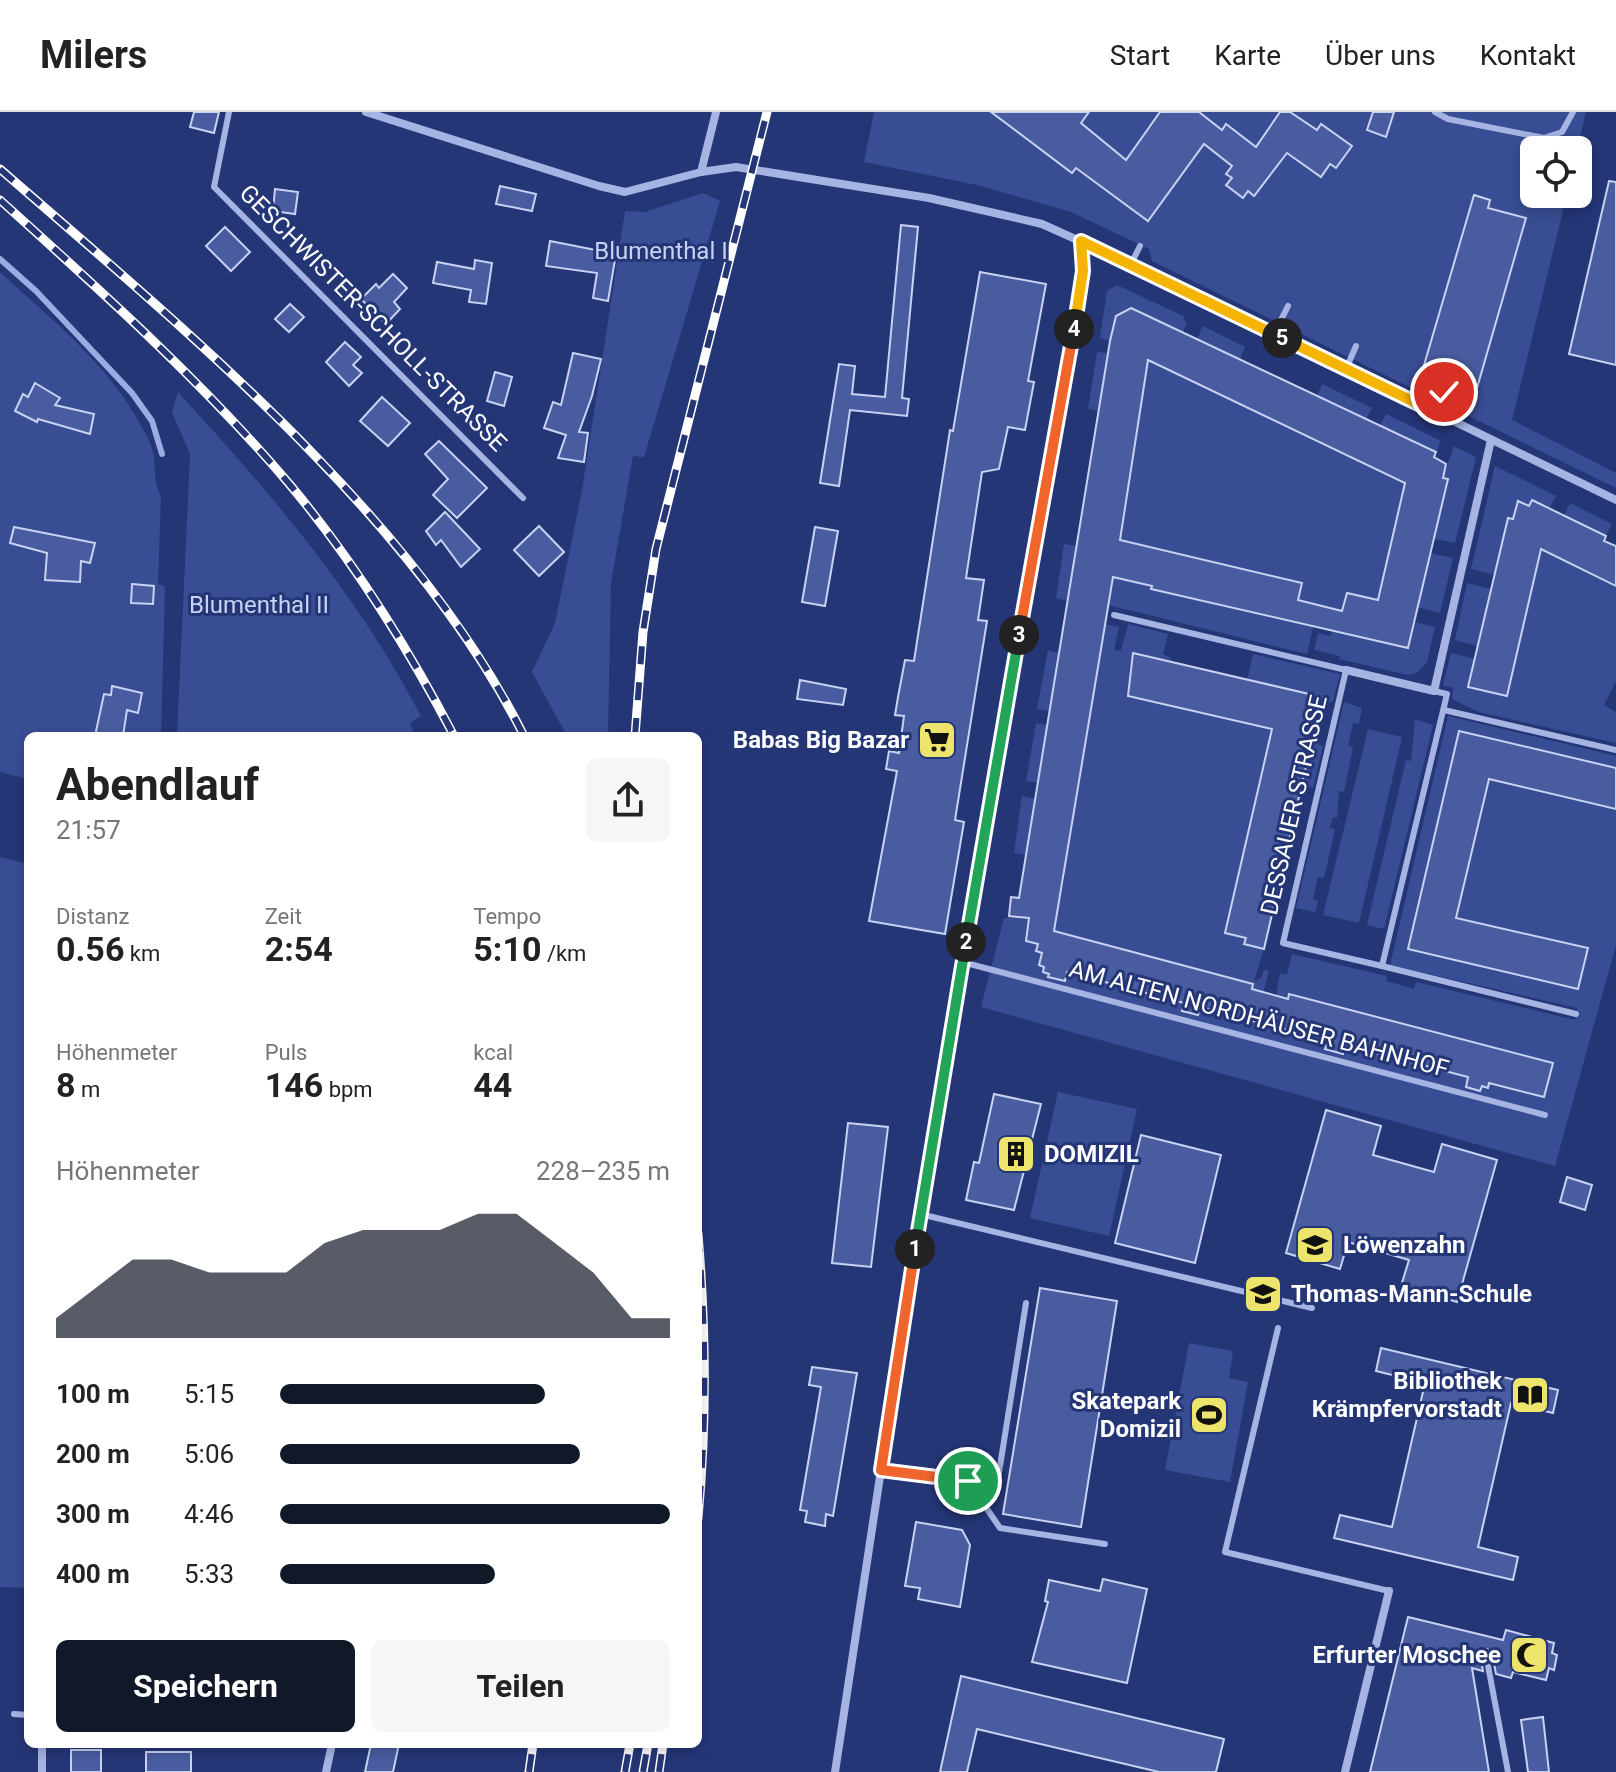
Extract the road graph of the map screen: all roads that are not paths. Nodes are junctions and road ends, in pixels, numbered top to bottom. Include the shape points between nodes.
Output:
1 (229, 112) edge
2 (366, 112) edge
3 (716, 112) edge
4 (1435, 112) edge
5 (1573, 112) edge
6 (701, 172) junction
7 (1081, 241) junction
8 (1140, 246) dead end
9 (1131, 264) junction
10 (1288, 306) dead end
11 (1274, 334) junction
12 (1356, 346) dead end
13 (1346, 369) junction
14 (1446, 388) dead end
15 (1435, 412) junction
16 (1491, 440) junction
17 (523, 498) dead end
18 (1616, 500) edge
19 (1114, 615) dead end
20 (1346, 670) junction
21 (1434, 691) junction
22 (1444, 710) junction
23 (1616, 750) edge
24 (962, 962) junction
25 (1382, 966) junction
26 (1576, 1014) dead end
27 (1545, 1115) dead end
28 (920, 1214) junction
29 (1026, 1303) dead end
30 (1312, 1308) dead end
31 (1278, 1328) dead end
32 (881, 1470) junction
33 (968, 1481) junction
34 (1105, 1544) dead end
35 (1389, 1591) joint
36 (1486, 1655) dead end
37 (14, 1714) dead end
38 (24, 1715) edge
39 (42, 1748) edge
40 (331, 1748) edge
41 (42, 1772) edge
42 (326, 1772) edge
43 (835, 1772) edge
44 (1345, 1772) edge
45 (1508, 1772) edge

1 - 17 lane, GESCHWISTER-SCHOLL-STRASSE via 214,187
2 - 6 street via 625,192
3 - 6 street
4 - 5 lane via 1544,138 1562,132
6 - 7 street via 736,167 929,198 1042,224
7 - 9 street
7 - 24 street via 1083,271
8 - 9 lane
9 - 11 street
10 - 11 lane
11 - 13 street
12 - 13 lane
13 - 15 street
14 - 15 lane
15 - 16 street
16 - 18 street
16 - 21 street
19 - 20 lane, DESSAUER STRASSE
20 - 21 street, DESSAUER STRASSE
20 - 25 lane, DESSAUER STRASSE via 1283,943
21 - 22 lane via 1447,694
22 - 23 lane
22 - 25 lane
24 - 27 lane, AM ALTEN NORDHÄUSER BAHNHOF
24 - 28 street
25 - 26 lane, DESSAUER STRASSE
28 - 30 lane
28 - 32 street
29 - 33 lane via 997,1485
31 - 35 lane via 1225,1552
32 - 33 lane
32 - 43 street
33 - 34 lane via 1000,1528
35 - 44 street
36 - 45 lane
37 - 38 lane
39 - 41 street
40 - 42 street

